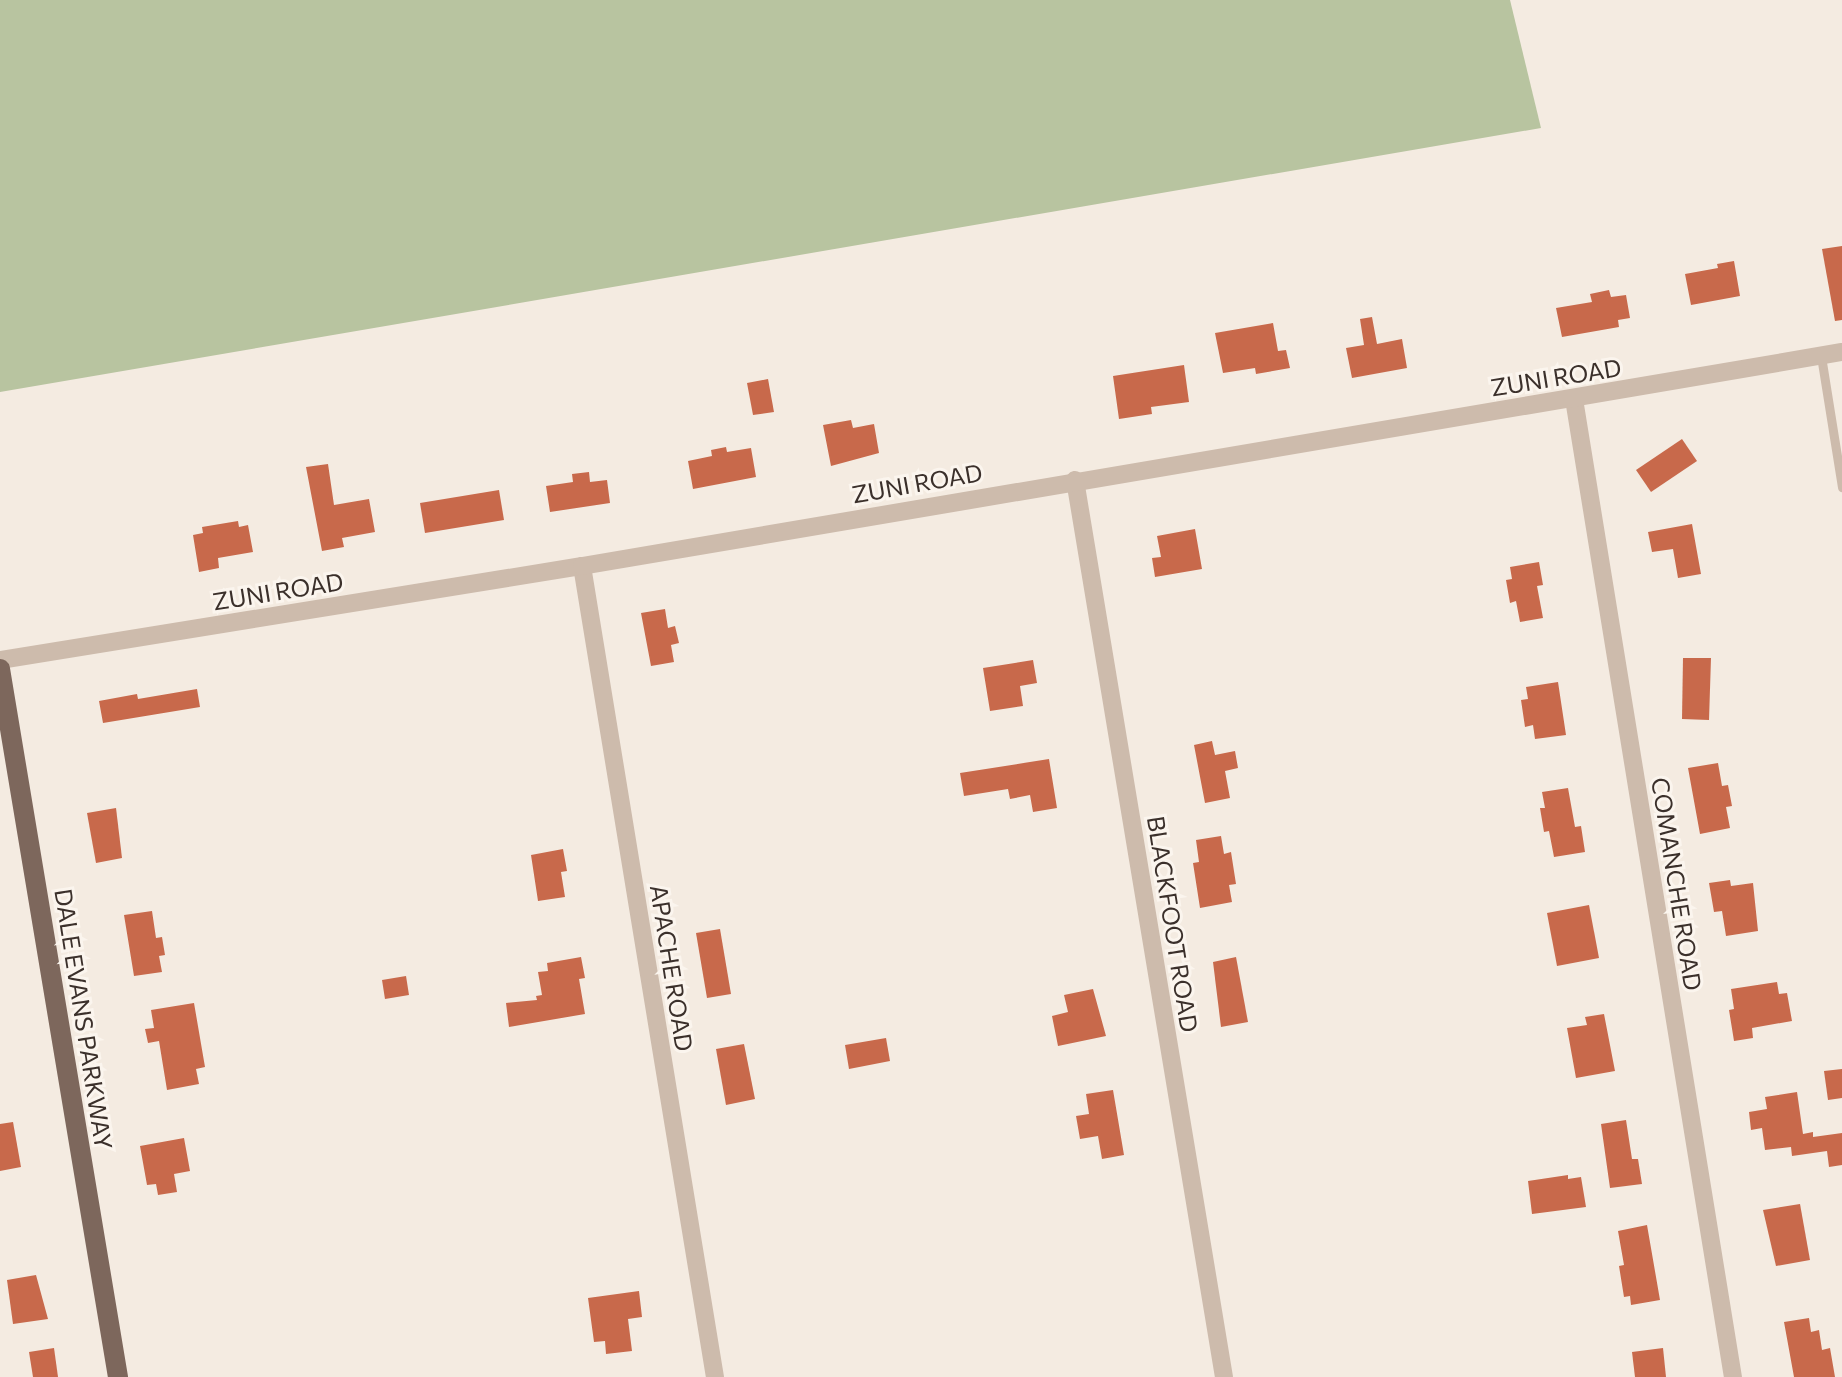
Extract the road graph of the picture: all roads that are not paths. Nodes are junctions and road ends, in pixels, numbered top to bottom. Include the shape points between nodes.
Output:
1 (1842, 352) edge
2 (1821, 356) junction
3 (1574, 399) junction
4 (1075, 480) junction
5 (1842, 487) edge
6 (582, 566) junction
7 (0, 660) edge
8 (0, 669) edge
9 (118, 1377) edge
10 (715, 1377) edge
11 (1224, 1377) edge
12 (1733, 1377) edge

1 - 2 street, ZUNI ROAD
2 - 3 street, ZUNI ROAD
2 - 5 lane
3 - 4 street, ZUNI ROAD
3 - 12 street, COMANCHE ROAD
4 - 6 street, ZUNI ROAD
4 - 11 street, BLACKFOOT ROAD
6 - 7 street, ZUNI ROAD
6 - 10 street, APACHE ROAD
8 - 9 main road, DALE EVANS PARKWAY

